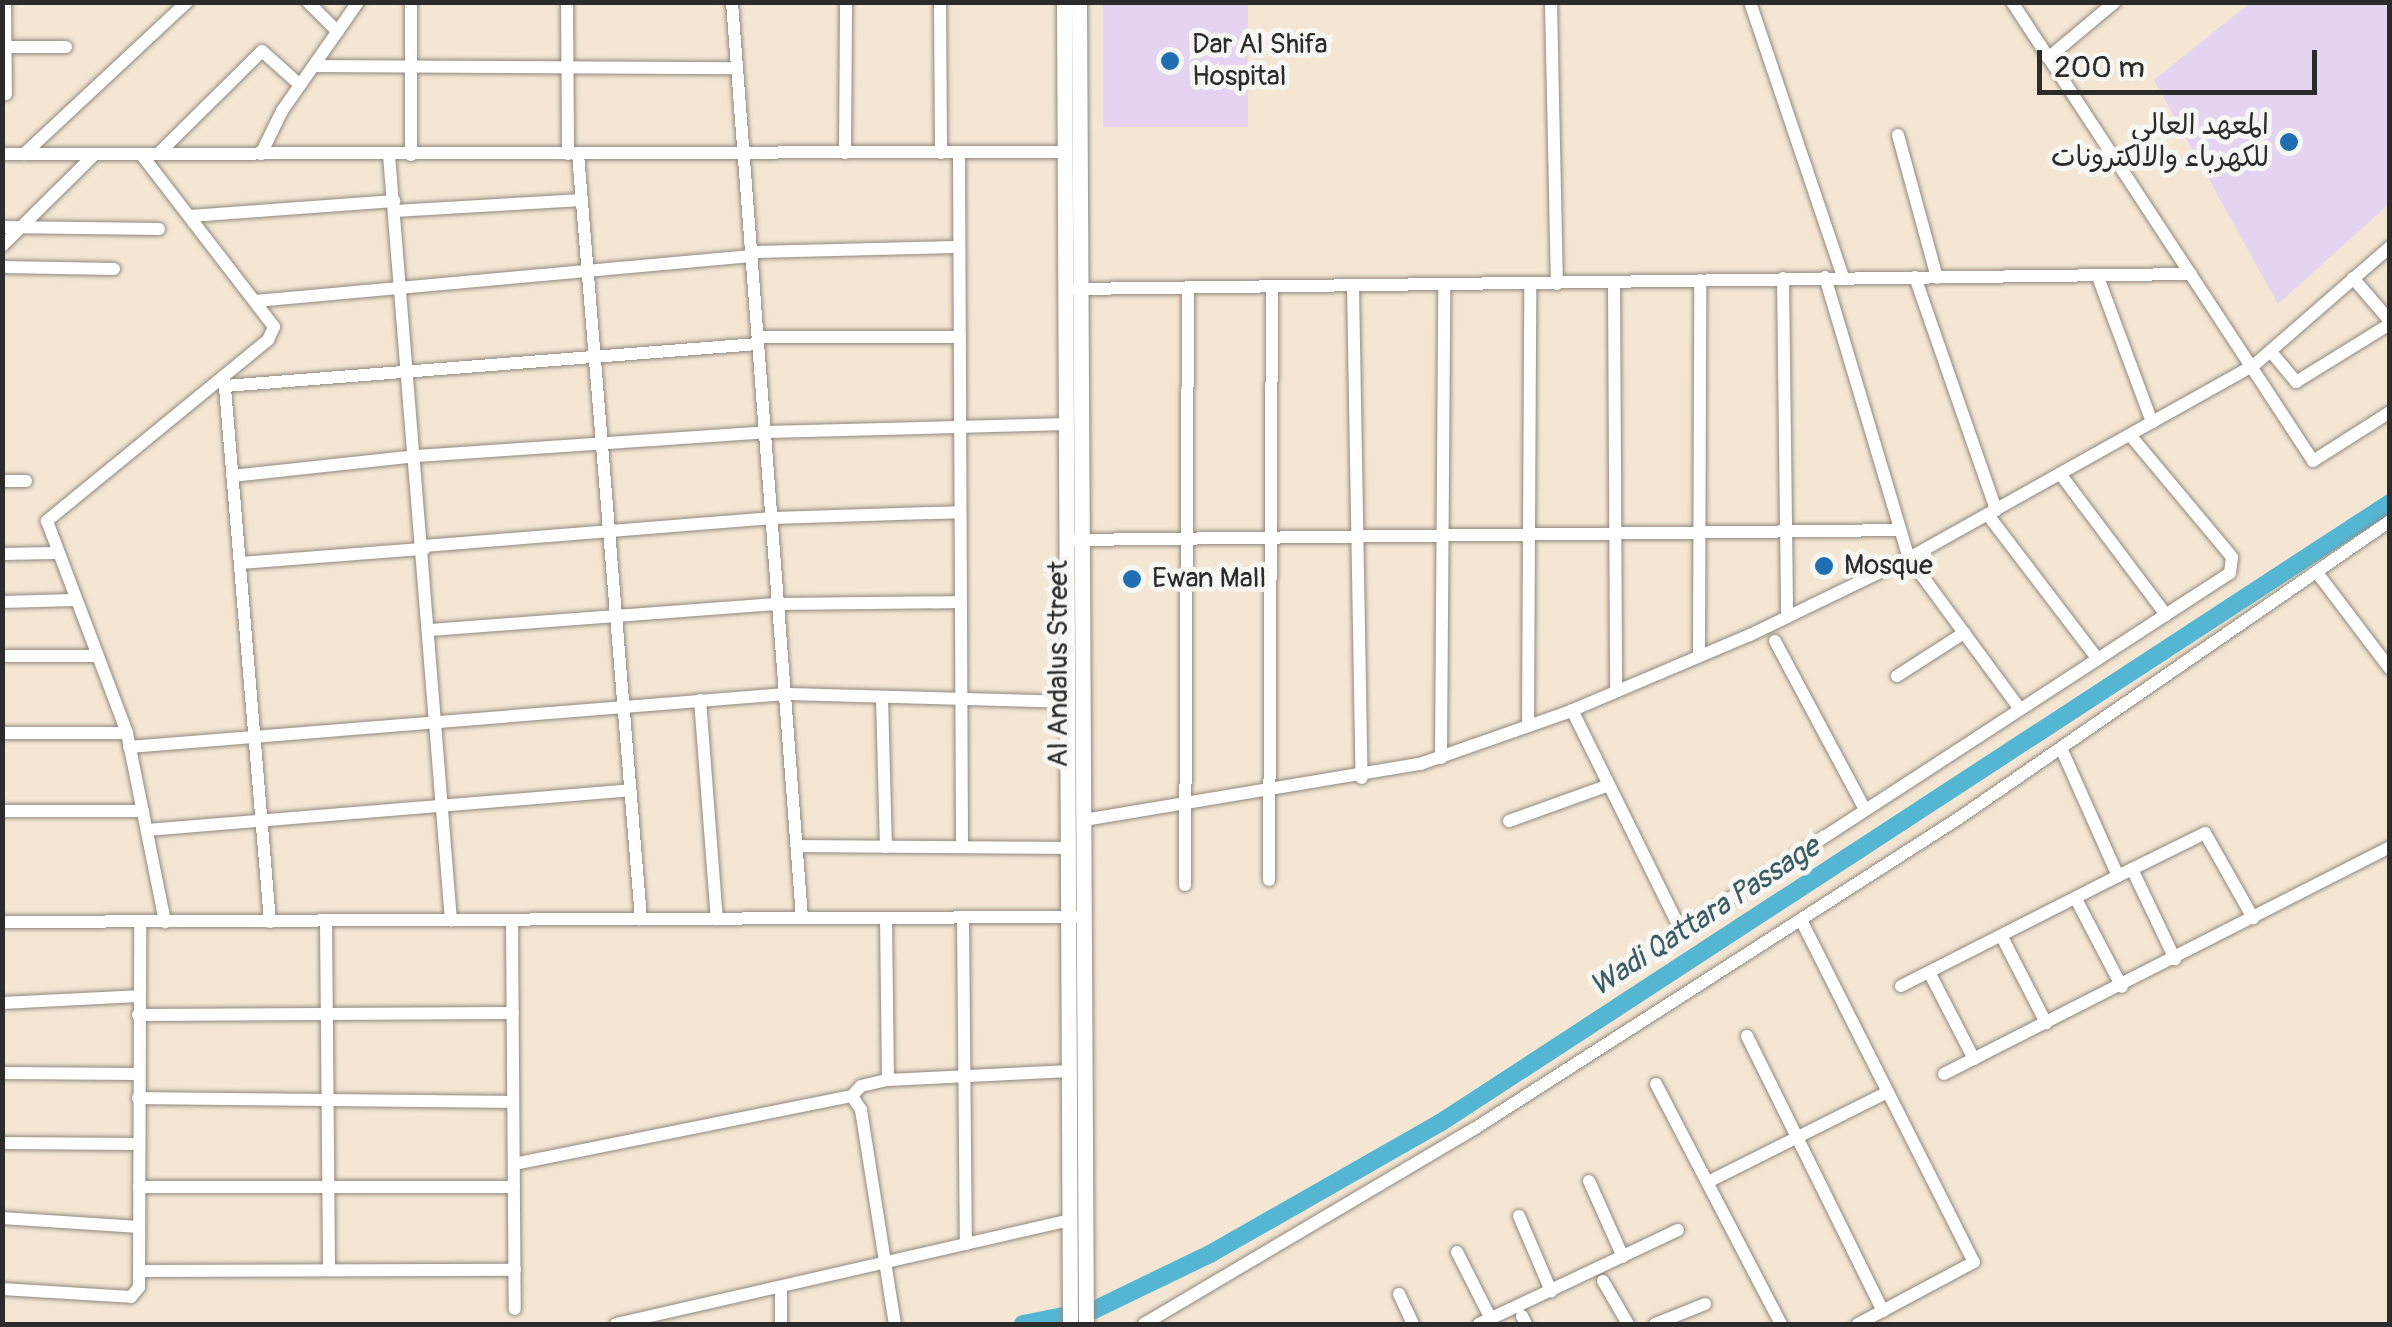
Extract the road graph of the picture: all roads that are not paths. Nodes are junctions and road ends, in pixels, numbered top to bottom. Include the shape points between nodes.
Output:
1 (5, 2) edge
2 (187, 2) edge
3 (308, 2) edge
4 (358, 2) edge
5 (410, 2) edge
6 (567, 2) edge
7 (732, 2) edge
8 (846, 2) edge
9 (940, 2) edge
10 (1064, 2) edge
11 (1079, 2) edge
12 (1551, 2) edge
13 (1750, 2) edge
14 (2012, 2) edge
15 (2115, 2) edge
16 (338, 32) junction
17 (4, 47) edge
18 (66, 47) dead end
19 (2048, 58) junction
20 (412, 64) junction
21 (567, 64) junction
22 (314, 66) junction
23 (736, 68) junction
24 (300, 85) junction
25 (6, 94) dead end
26 (1898, 135) dead end
27 (940, 152) junction
28 (959, 152) junction
29 (1066, 152) junction
30 (742, 153) junction
31 (845, 153) junction
32 (2, 154) edge
33 (24, 154) junction
34 (95, 154) junction
35 (142, 154) junction
36 (158, 154) junction
37 (261, 154) junction
38 (389, 154) junction
39 (410, 154) junction
40 (573, 154) junction
41 (582, 200) junction
42 (394, 206) junction
43 (190, 216) junction
44 (2, 227) edge
45 (22, 227) junction
46 (159, 229) dead end
47 (2, 246) edge
48 (959, 247) junction
49 (2390, 248) edge
50 (751, 254) junction
51 (2, 267) edge
52 (114, 269) dead end
53 (588, 270) junction
54 (2191, 274) junction
55 (1843, 277) junction
56 (1914, 277) junction
57 (2098, 277) junction
58 (1783, 278) junction
59 (1825, 278) junction
60 (1937, 278) junction
61 (2352, 278) junction
62 (1700, 280) junction
63 (1614, 282) junction
64 (1530, 284) junction
65 (1557, 284) junction
66 (1444, 285) junction
67 (402, 286) junction
68 (1353, 286) junction
69 (1272, 287) junction
70 (1188, 288) junction
71 (1075, 289) junction
72 (256, 301) junction
73 (2390, 323) edge
74 (960, 336) junction
75 (758, 340) junction
76 (2272, 354) junction
77 (596, 358) junction
78 (2253, 366) junction
79 (410, 372) junction
80 (224, 381) junction
81 (2390, 412) edge
82 (2152, 422) junction
83 (1067, 424) junction
84 (960, 426) junction
85 (766, 432) junction
86 (2132, 436) junction
87 (603, 443) junction
88 (417, 456) junction
89 (2061, 474) junction
90 (232, 476) junction
91 (2, 481) edge
92 (26, 481) dead end
93 (959, 512) junction
94 (1992, 513) junction
95 (773, 518) junction
96 (2390, 520) edge
97 (1900, 530) junction
98 (610, 532) junction
99 (1786, 532) junction
100 (1701, 534) junction
101 (1614, 535) junction
102 (1528, 537) junction
103 (1358, 538) junction
104 (1442, 538) junction
105 (1271, 539) junction
106 (1075, 540) junction
107 (1189, 540) junction
108 (424, 547) junction
109 (55, 553) junction
110 (2, 554) edge
111 (1909, 558) junction
112 (240, 563) junction
113 (2318, 574) junction
114 (74, 600) junction
115 (2, 602) edge
116 (961, 602) junction
117 (780, 604) junction
118 (2166, 615) junction
119 (1787, 616) junction
120 (617, 617) junction
121 (430, 630) junction
122 (1964, 633) junction
123 (1776, 640) dead end
124 (2, 656) edge
125 (96, 656) junction
126 (1699, 656) junction
127 (2096, 657) junction
128 (2390, 668) edge
129 (1896, 676) dead end
130 (1616, 692) junction
131 (786, 694) junction
132 (882, 697) junction
133 (700, 700) junction
134 (962, 700) junction
135 (1067, 702) junction
136 (624, 704) junction
137 (2019, 708) junction
138 (1572, 710) junction
139 (436, 719) junction
140 (1528, 726) junction
141 (2, 733) edge
142 (254, 734) junction
143 (128, 740) junction
144 (2062, 750) junction
145 (1441, 758) junction
146 (1362, 778) junction
147 (1608, 784) junction
148 (630, 790) junction
149 (1271, 792) junction
150 (442, 805) junction
151 (1188, 806) junction
152 (1864, 808) junction
153 (2, 811) edge
154 (143, 812) junction
155 (1084, 820) junction
156 (1509, 820) dead end
157 (261, 821) junction
158 (147, 830) junction
159 (797, 846) junction
160 (886, 847) junction
161 (962, 847) junction
162 (1068, 848) junction
163 (2390, 848) edge
164 (2132, 869) junction
165 (2118, 876) junction
166 (1268, 880) dead end
167 (1185, 885) dead end
168 (2076, 899) junction
169 (963, 917) junction
170 (1076, 917) junction
171 (802, 918) junction
172 (886, 918) junction
173 (2254, 918) junction
174 (641, 919) junction
175 (716, 919) junction
176 (451, 920) junction
177 (512, 920) junction
178 (1800, 920) junction
179 (326, 921) junction
180 (2, 922) edge
181 (140, 922) junction
182 (165, 922) junction
183 (270, 922) junction
184 (2002, 937) junction
185 (2175, 959) junction
186 (1929, 972) junction
187 (1901, 986) dead end
188 (2122, 986) junction
189 (138, 996) junction
190 (2, 1002) edge
191 (513, 1013) junction
192 (327, 1014) junction
193 (138, 1015) junction
194 (2046, 1023) junction
195 (1747, 1036) dead end
196 (1974, 1059) junction
197 (1070, 1071) junction
198 (2, 1073) edge
199 (138, 1074) junction
200 (1944, 1074) dead end
201 (964, 1076) junction
202 (888, 1080) junction
203 (1656, 1084) dead end
204 (1888, 1092) junction
205 (852, 1096) junction
206 (138, 1098) junction
207 (328, 1100) junction
208 (514, 1102) junction
209 (1795, 1138) junction
210 (2, 1143) edge
211 (138, 1144) junction
212 (514, 1164) junction
213 (1589, 1181) dead end
214 (1708, 1182) junction
215 (139, 1187) junction
216 (329, 1187) junction
217 (514, 1187) junction
218 (1518, 1216) dead end
219 (2, 1218) edge
220 (1071, 1220) junction
221 (139, 1227) junction
222 (1678, 1230) dead end
223 (966, 1244) junction
224 (1458, 1252) dead end
225 (1623, 1256) junction
226 (884, 1263) junction
227 (140, 1270) junction
228 (330, 1270) junction
229 (515, 1270) junction
230 (1603, 1281) dead end
231 (781, 1287) junction
232 (2, 1289) edge
233 (1551, 1290) junction
234 (1399, 1294) dead end
235 (1078, 1300) junction
236 (1705, 1304) dead end
237 (515, 1309) dead end
238 (1883, 1311) junction
239 (662, 1319) edge
240 (1485, 1322) edge
241 (616, 1324) edge
242 (781, 1324) edge
243 (895, 1324) edge
244 (1070, 1324) edge
245 (1086, 1324) edge
246 (1144, 1324) edge
247 (1413, 1324) edge
248 (1628, 1324) edge
249 (1654, 1324) edge
250 (1781, 1324) edge
251 (1858, 1324) edge

1 - 17 street
2 - 33 street
3 - 16 street
4 - 16 street
5 - 20 street
6 - 21 street
7 - 23 street
8 - 31 street
9 - 27 street
10 - 29 main road, Al Andalus Street
11 - 71 main road, Al Andalus Street
12 - 65 street
13 - 55 street
14 - 19 street
15 - 19 street
16 - 22 street
17 - 18 street
17 - 25 street
19 - 54 street
20 - 21 street
20 - 22 street
20 - 39 street
21 - 23 street
21 - 40 street
22 - 24 street
23 - 30 street
24 - 36 street via 262,51
24 - 37 street
26 - 60 street
27 - 28 street
27 - 31 street
28 - 29 street
28 - 48 street
29 - 71 main road, Al Andalus Street
30 - 31 street
30 - 40 street
30 - 50 street
32 - 33 street
33 - 34 street
34 - 35 street
34 - 45 street
35 - 36 street
35 - 43 street
36 - 37 street
37 - 38 street
38 - 39 street
38 - 42 street
39 - 40 street
40 - 41 street
41 - 42 street
41 - 53 street
42 - 43 street
42 - 67 street
43 - 72 street
44 - 45 street
45 - 46 street
45 - 47 street
48 - 50 street
48 - 74 street
49 - 61 street
50 - 53 street
50 - 75 street
51 - 52 street
53 - 67 street
53 - 77 street
54 - 57 street
54 - 78 street
55 - 56 street
55 - 59 street
56 - 60 street
56 - 94 street
57 - 60 street
57 - 82 street
58 - 59 street
58 - 62 street
58 - 99 street
59 - 97 street
61 - 73 street
61 - 76 street
62 - 63 street
62 - 100 street
63 - 65 street
63 - 101 street
64 - 65 street
64 - 66 street
64 - 102 street
66 - 68 street
66 - 104 street
67 - 72 street
67 - 79 street
68 - 69 street
68 - 103 street
69 - 70 street
69 - 105 street
70 - 71 street
70 - 107 street
71 - 83 main road, Al Andalus Street
71 - 106 main road, Al Andalus Street
72 - 80 street via 272,333
73 - 76 street via 2296,382
74 - 75 street
74 - 84 street
75 - 77 street
75 - 85 street
76 - 78 street
77 - 79 street
77 - 87 street
78 - 81 street via 2313,460
78 - 82 street
79 - 80 street
79 - 88 street
80 - 90 street
80 - 109 street via 51,515
82 - 86 street
83 - 84 street
83 - 106 main road, Al Andalus Street
84 - 85 street
84 - 93 street
85 - 87 street
85 - 95 street
86 - 89 street
86 - 118 street via 2232,556 2230,574
87 - 88 street
87 - 98 street
88 - 90 street
88 - 108 street
89 - 94 street
89 - 118 street
90 - 112 street
91 - 92 street
93 - 95 street
93 - 116 street
94 - 111 street
94 - 127 street
95 - 98 street
95 - 117 street
96 - 113 street
97 - 99 street
97 - 111 street
98 - 108 street
98 - 120 street
99 - 100 street
99 - 119 street
100 - 101 street
100 - 126 street
101 - 102 street
101 - 130 street
102 - 104 street
102 - 140 street
103 - 104 street
103 - 105 street
103 - 146 street
104 - 145 street
105 - 107 street
105 - 149 street
106 - 107 street
106 - 135 main road, Al Andalus Street
106 - 155 main road, Al Andalus Street
107 - 151 street
108 - 112 street
108 - 121 street
109 - 110 street
109 - 114 street
111 - 119 street
111 - 122 street
112 - 142 street
113 - 128 street
113 - 144 street
114 - 115 street
114 - 125 street
116 - 117 street
116 - 134 street
117 - 120 street
117 - 131 street
118 - 127 street
119 - 126 street
120 - 121 street
120 - 136 street
121 - 139 street
122 - 129 street
122 - 137 street
123 - 152 street
124 - 125 street
125 - 143 street
126 - 130 street
127 - 137 street
130 - 138 street
131 - 132 street
131 - 133 street
131 - 159 street
132 - 134 street
132 - 160 street
133 - 136 street
133 - 175 street
134 - 135 street
134 - 161 street
135 - 162 main road, Al Andalus Street
136 - 139 street
136 - 148 street
137 - 152 street
138 - 140 street
138 - 147 street
139 - 142 street
139 - 150 street
140 - 145 street
141 - 143 street
142 - 143 street
142 - 157 street
143 - 154 street
144 - 165 street
144 - 178 street
145 - 146 street
146 - 149 street
147 - 152 street via 1681,925
147 - 156 street
148 - 150 street
148 - 174 street
149 - 151 street
149 - 166 street
150 - 157 street
150 - 176 street
151 - 155 street
151 - 167 street
153 - 154 street
154 - 158 street
155 - 170 main road, Al Andalus Street
157 - 158 street
157 - 183 street
158 - 182 street
159 - 160 street
159 - 171 street
160 - 161 street
161 - 162 street
162 - 170 main road, Al Andalus Street
163 - 173 street
164 - 165 street
164 - 173 street via 2205,833
164 - 185 street
165 - 168 street
168 - 184 street
168 - 188 street
169 - 170 street
169 - 172 street
169 - 201 street
170 - 197 main road, Al Andalus Street
170 - 235 main road, Al Andalus Street
171 - 172 street
171 - 175 street
172 - 202 street
173 - 185 street
174 - 175 street
174 - 177 street
176 - 177 street
176 - 179 street
177 - 191 street
178 - 204 street
178 - 246 street via 1474,1129
179 - 183 street
179 - 192 street
180 - 181 street
181 - 182 street
181 - 189 street
182 - 183 street
184 - 186 street
184 - 194 street
185 - 188 street
186 - 187 street
186 - 196 street
188 - 194 street
189 - 190 street
189 - 193 street
191 - 192 street
191 - 208 street
192 - 193 street
192 - 207 street
193 - 199 street
194 - 196 street
195 - 209 street
196 - 200 street
197 - 201 street
197 - 220 main road, Al Andalus Street
198 - 199 street
199 - 206 street
201 - 202 street
201 - 223 street
202 - 205 street via 861,1086
203 - 214 street
204 - 209 street
204 - 238 street via 1974,1262
205 - 212 street
205 - 226 street via 861,1110
206 - 207 street
206 - 211 street
207 - 208 street
207 - 216 street
208 - 212 street
209 - 214 street
209 - 238 street
210 - 211 street
211 - 215 street
212 - 217 street
213 - 225 street
214 - 250 street
215 - 216 street
215 - 221 street
216 - 217 street
216 - 228 street
217 - 229 street
218 - 233 street
219 - 221 street
220 - 223 street
220 - 235 main road, Al Andalus Street
221 - 227 street
222 - 225 street
223 - 226 street
224 - 240 street
225 - 233 street
226 - 231 street
226 - 243 street
227 - 228 street
227 - 232 street via 131,1296
228 - 229 street
229 - 237 street
230 - 248 street
231 - 239 street
231 - 242 street
233 - 240 street
234 - 247 street
235 - 244 main road, Al Andalus Street
235 - 245 main road, Al Andalus Street
236 - 249 street
238 - 251 street
239 - 241 street

